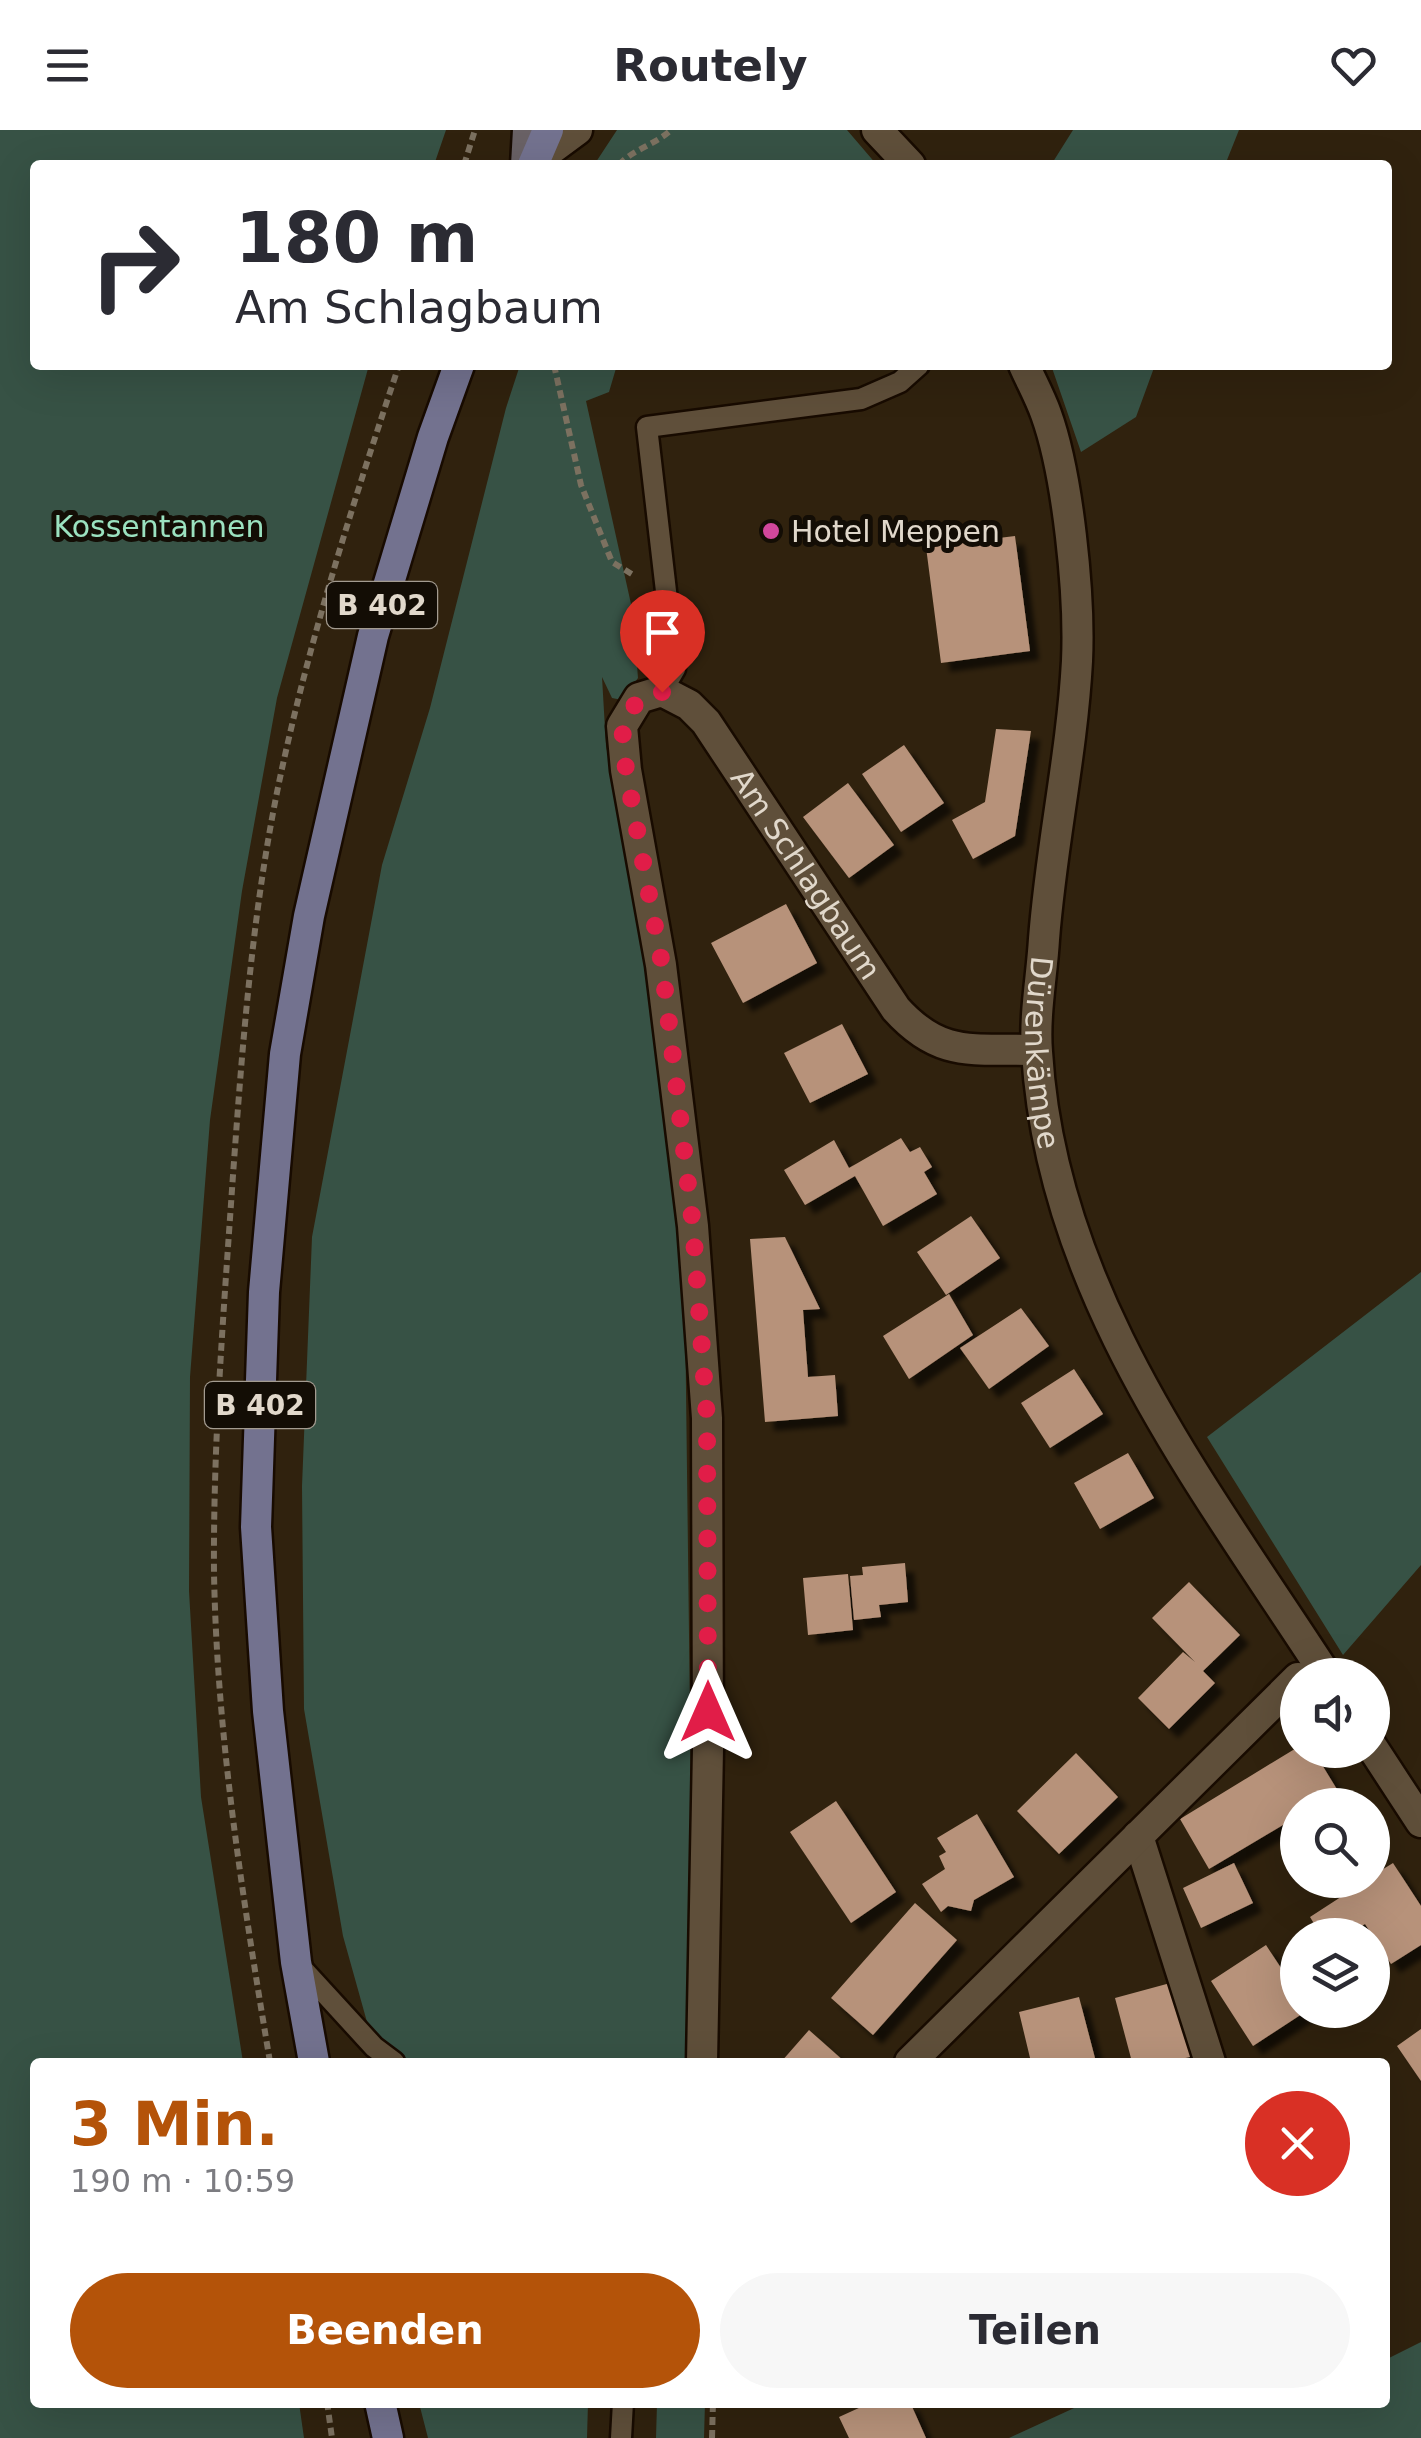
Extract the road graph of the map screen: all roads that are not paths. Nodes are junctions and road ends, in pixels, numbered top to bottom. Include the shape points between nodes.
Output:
1 (528, 130) edge
2 (548, 130) edge
3 (577, 130) edge
4 (877, 130) edge
5 (531, 160) edge
6 (533, 160) edge
7 (536, 160) edge
8 (905, 160) edge
9 (457, 370) edge
10 (913, 370) edge
11 (1026, 370) edge
12 (662, 692) junction
13 (1036, 1050) junction
14 (1302, 1658) edge
15 (1280, 1701) edge
16 (1386, 1768) edge
17 (1421, 1822) edge
18 (1138, 1836) junction
19 (296, 1962) junction
20 (313, 2058) edge
21 (389, 2058) edge
22 (702, 2058) edge
23 (914, 2058) edge
24 (1209, 2058) edge
25 (381, 2408) edge
26 (622, 2408) edge
27 (388, 2438) edge
28 (621, 2438) edge

1 - 5 street
2 - 6 main road
3 - 7 street
4 - 8 street
9 - 19 main road, B 402 via 373,636 285,1054 264,1292 256,1527
10 - 12 lane via 861,399 648,427 675,670
11 - 13 street, Dürenkämpe via 1046,416 1064,492 1077,660
12 - 13 street, Am Schlagbaum via 706,722 916,1032 949,1048
12 - 22 street via 639,698 622,726 662,964 693,1226 707,1418
13 - 14 street, Dürenkämpe via 1052,1168 1085,1272 1152,1406
15 - 18 street
16 - 17 street
18 - 23 street
18 - 24 street
19 - 20 main road, B 402
19 - 21 lane
25 - 27 main road
26 - 28 lane

